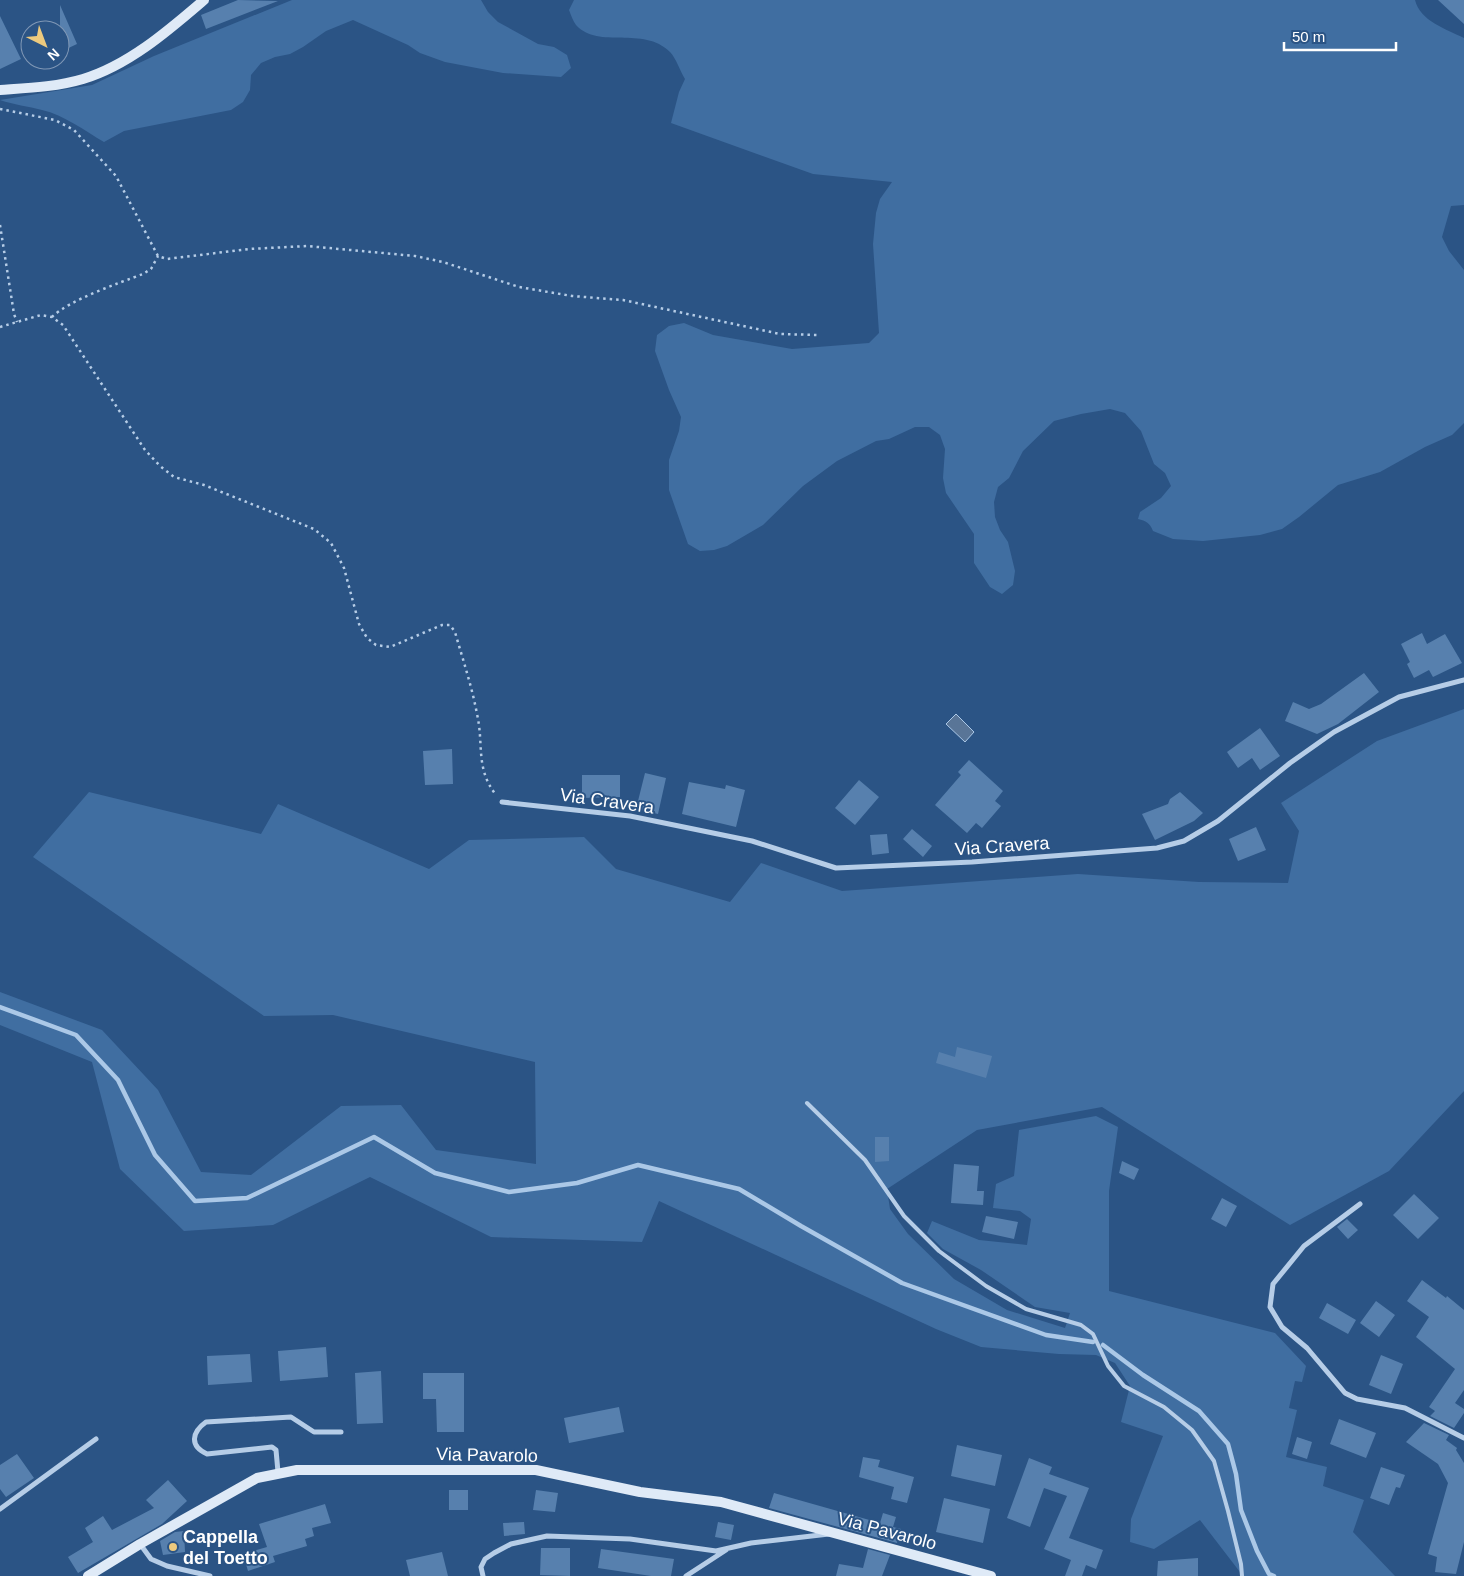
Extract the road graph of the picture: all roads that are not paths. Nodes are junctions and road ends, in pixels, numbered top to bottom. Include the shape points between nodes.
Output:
1 (204, 0) edge
2 (0, 90) edge
3 (1464, 680) edge
4 (502, 802) road end
5 (807, 1104) dead end
6 (1360, 1204) dead end
7 (341, 1432) dead end
8 (1464, 1438) edge
9 (96, 1440) dead end
10 (278, 1472) junction
11 (0, 1509) edge
12 (834, 1533) junction
13 (140, 1544) junction
14 (731, 1547) junction
15 (88, 1576) edge
16 (210, 1576) edge
17 (483, 1576) edge
18 (686, 1576) edge
19 (991, 1576) edge
20 (1242, 1576) edge

1 - 2 street via 161,37 122,61 85,78 49,86
3 - 4 street, Via Cravera via 1399,698 1334,732 1218,822 1184,841 1157,848 836,868 752,841 630,816
5 - 20 lane via 865,1160 904,1216 939,1251 986,1286 1026,1309 1082,1325 1093,1334 1108,1366 1124,1386 1164,1407 1192,1430 1214,1461
6 - 8 street via 1304,1246 1273,1284 1270,1307 1282,1327 1307,1348 1345,1393 1357,1399 1405,1408
7 - 10 street via 314,1432 291,1417 206,1422 197,1430 196,1446 207,1454 272,1447 276,1450
9 - 11 street
10 - 12 street, Via Pavarolo via 536,1470 640,1492 721,1502
10 - 13 street, Via Pavarolo via 257,1478
12 - 14 street
12 - 19 street, Via Pavarolo
13 - 15 street, Via Pavarolo
13 - 16 street via 151,1558 167,1566
14 - 17 street via 716,1551 630,1539 547,1536 511,1544 494,1552 481,1567
14 - 18 street

